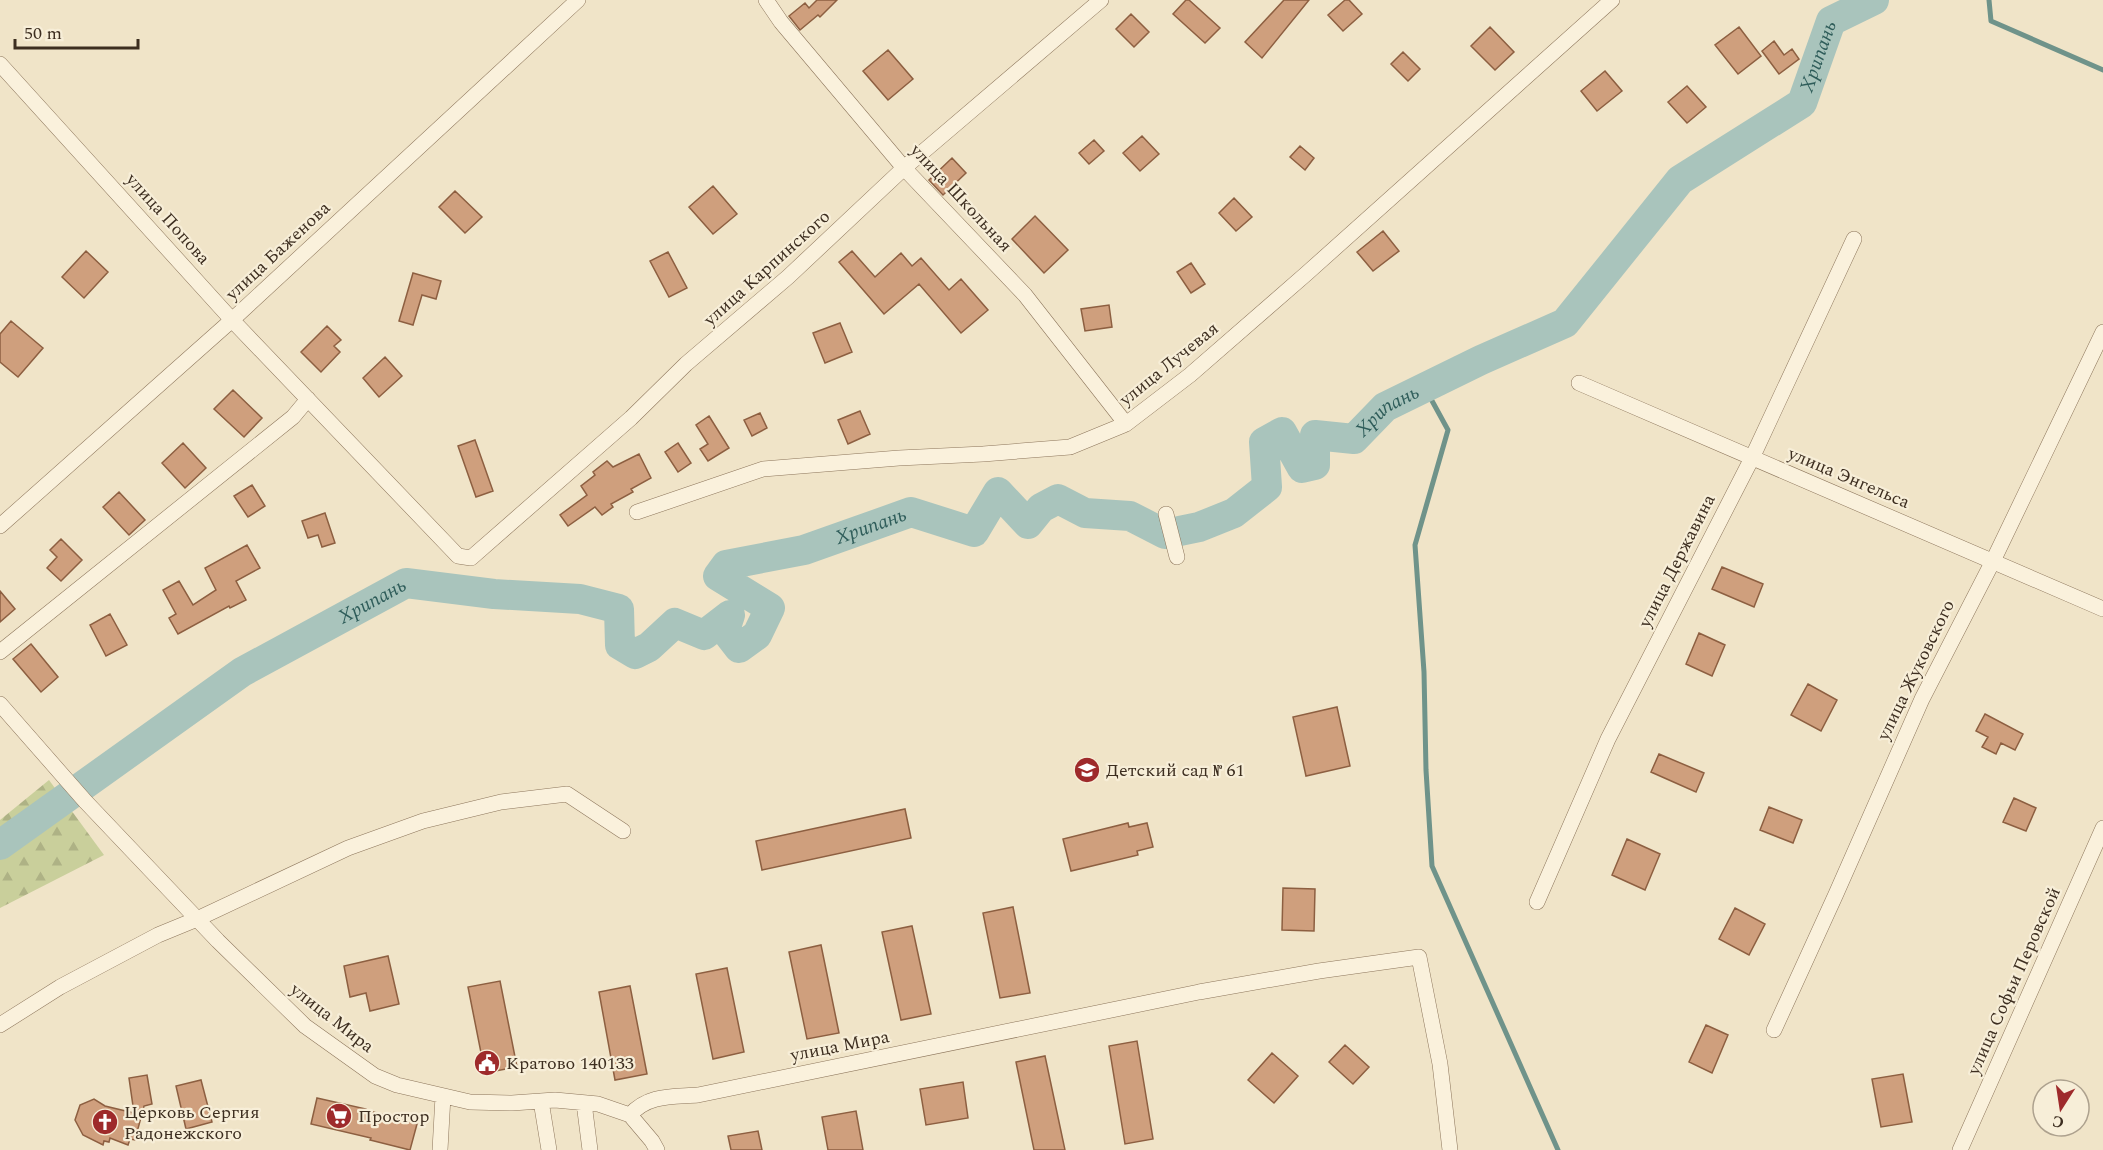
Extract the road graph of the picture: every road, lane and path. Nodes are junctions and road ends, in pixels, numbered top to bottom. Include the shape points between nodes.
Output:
1 (578, 0) edge
2 (766, 0) edge
3 (1101, 0) edge
4 (1612, 0) edge
5 (0, 64) edge
6 (904, 168) junction
7 (1854, 239) dead end
8 (232, 320) junction
9 (2103, 332) edge
10 (1579, 383) dead end
11 (308, 399) junction
12 (1126, 424) junction
13 (1752, 458) junction
14 (637, 512) dead end
15 (1166, 514) dead end
16 (0, 526) edge
17 (459, 556) joint
18 (1177, 557) dead end
19 (1993, 561) junction
20 (2103, 609) edge
21 (0, 652) edge
22 (0, 704) edge
23 (2103, 828) edge
24 (623, 831) dead end
25 (1537, 902) dead end
26 (197, 919) junction
27 (0, 1025) edge
28 (1774, 1030) dead end
29 (443, 1096) junction
30 (541, 1101) junction
31 (584, 1103) junction
32 (630, 1114) junction
33 (440, 1150) edge
34 (549, 1150) edge
35 (590, 1150) edge
36 (657, 1150) edge
37 (1450, 1150) edge
38 (1960, 1150) edge

1 - 8 street, улица Баженова
2 - 6 street, улица Школьная
3 - 6 street, улица Карпинского
4 - 12 street, улица Лучевая via 1306,274 1190,375
5 - 8 street, улица Попова
6 - 12 street, улица Школьная via 1025,295
6 - 17 street, улица Карпинского via 492,541 471,558
7 - 13 street, улица Державина
8 - 11 street, улица Попова
8 - 16 street, улица Баженова
9 - 19 street, улица Жуковского
10 - 13 street, улица Энгельса
11 - 17 street, улица Попова
11 - 21 street via 293,417
12 - 14 street, улица Лучевая via 1070,447 762,469
13 - 19 street, улица Энгельса
13 - 25 street, улица Державина via 1608,739
15 - 18 street
19 - 20 street, улица Энгельса
19 - 28 street, улица Жуковского via 1922,699
22 - 26 street, улица Мира
23 - 38 street, улица Софьи Перовской
24 - 26 street via 567,794 501,802 423,821 348,848
26 - 27 street via 94,968
26 - 29 street, улица Мира via 305,1026 375,1076
29 - 30 street, улица Мира via 470,1102
29 - 33 street
30 - 31 street, улица Мира
30 - 34 street
31 - 32 street, улица Мира
31 - 35 street
32 - 36 street
32 - 37 street, улица Мира via 638,1105 661,1097 699,1095 1199,992 1419,957 1440,1064

